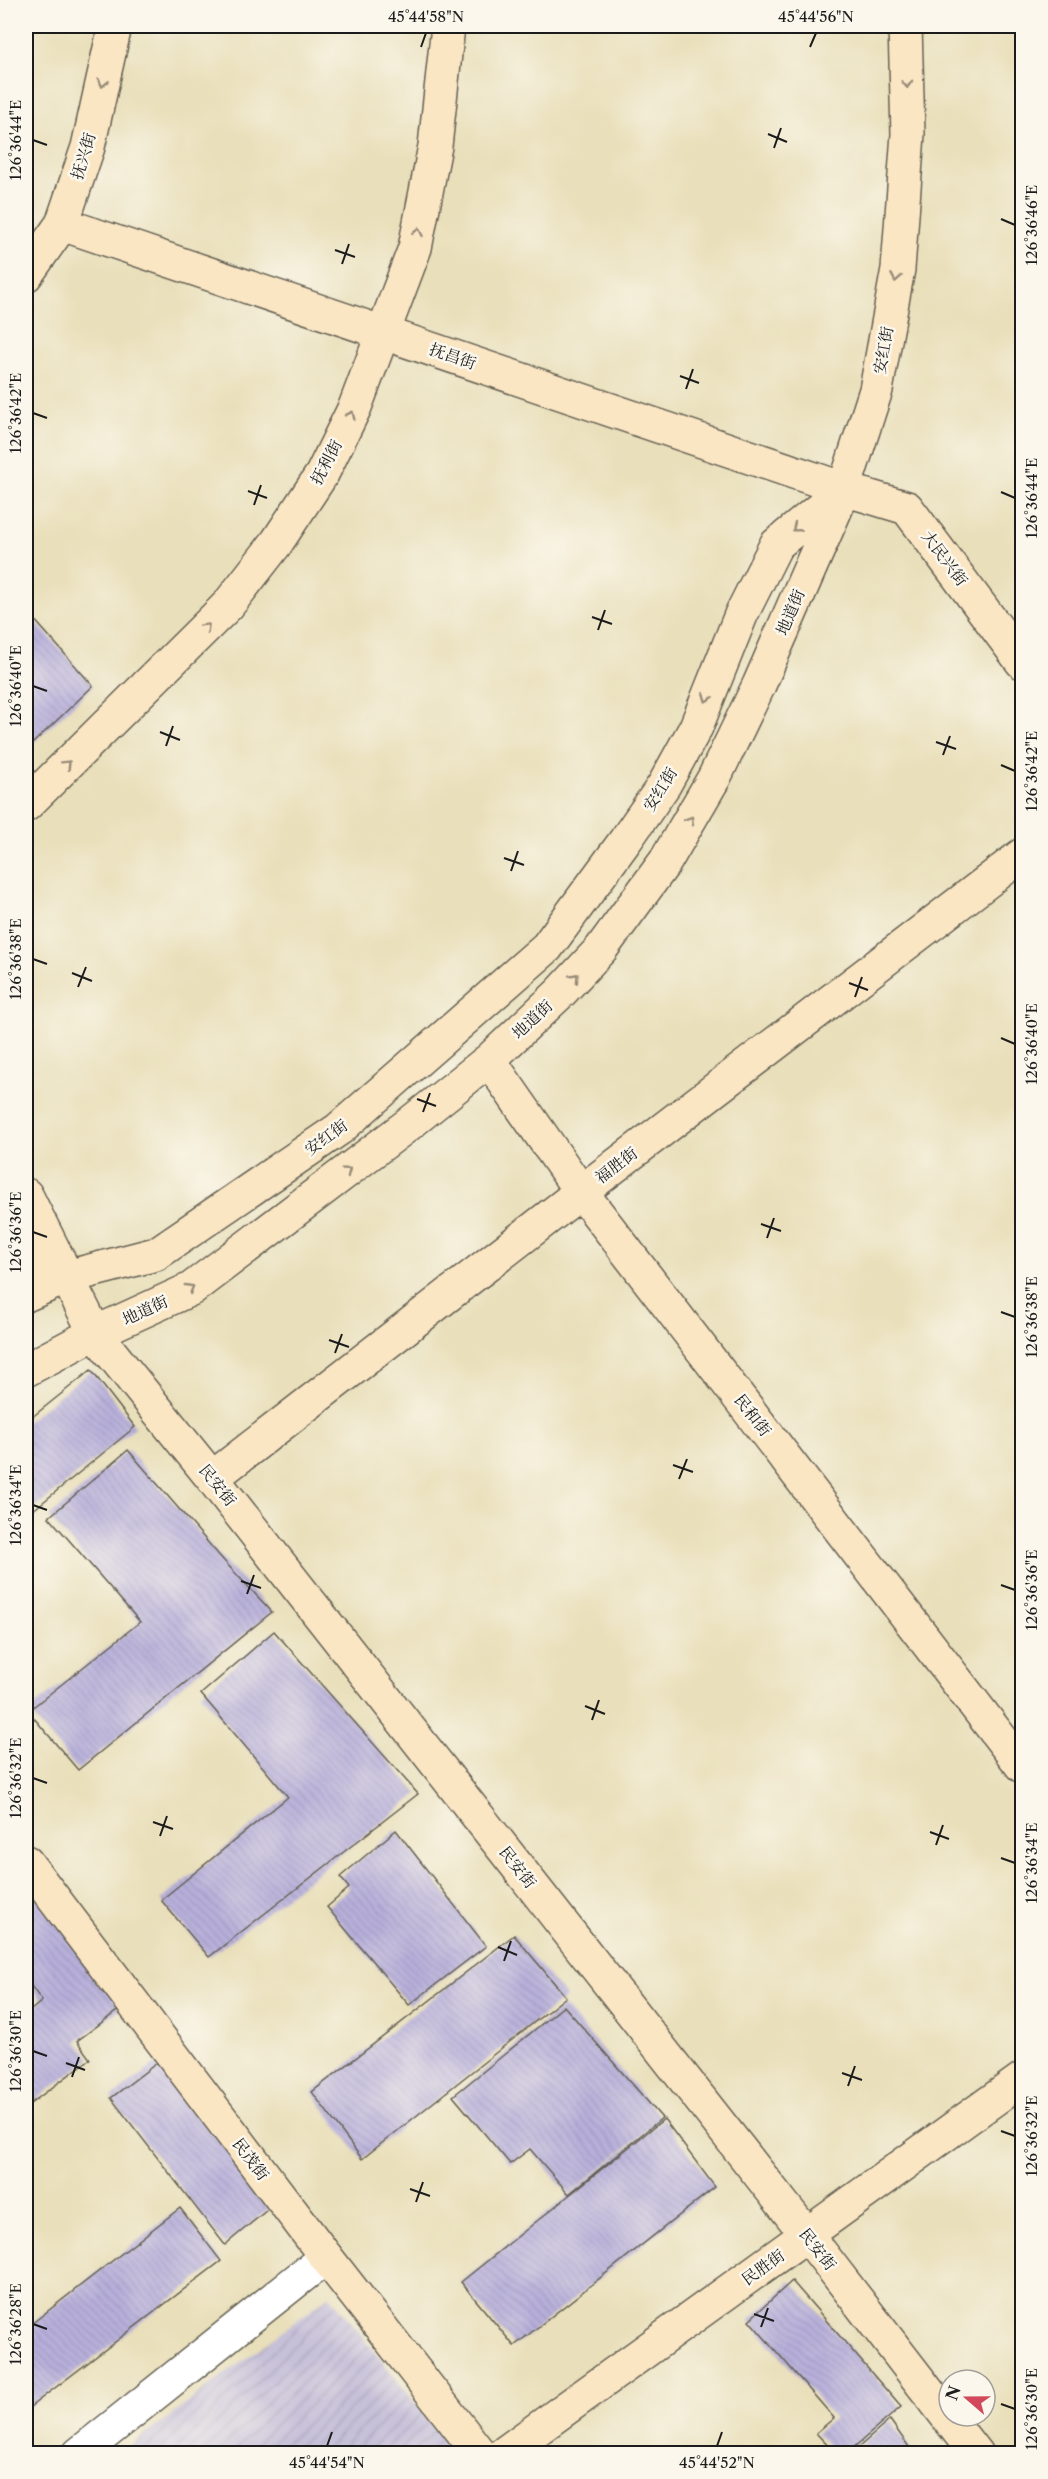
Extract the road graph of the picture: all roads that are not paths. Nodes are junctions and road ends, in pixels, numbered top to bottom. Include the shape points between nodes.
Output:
1 (115, 26) edge
2 (448, 26) edge
3 (905, 26) edge
4 (62, 224) junction
5 (26, 275) edge
6 (384, 333) junction
7 (844, 489) junction
8 (1023, 662) edge
9 (26, 805) edge
10 (1023, 855) edge
11 (489, 1060) junction
12 (581, 1191) junction
13 (26, 1195) edge
14 (26, 1228) edge
15 (26, 1251) edge
16 (67, 1277) junction
17 (26, 1295) edge
18 (94, 1333) junction
19 (26, 1370) edge
20 (212, 1478) junction
21 (1023, 1766) edge
22 (26, 1862) edge
23 (1023, 2079) edge
24 (807, 2235) junction
25 (326, 2257) junction
26 (79, 2454) edge
27 (480, 2454) edge
28 (502, 2454) edge
29 (976, 2454) edge

1 -> 4 street, 抚兴街 via 88,147
6 -> 2 street, 抚利街 via 415,248 435,146
3 -> 7 street, 安红街 via 908,134 898,269 876,390
4 - 5 street, 抚兴街
4 - 6 street, 抚昌街
6 - 7 street, 抚昌街
9 -> 6 street, 抚利街 via 228,605 277,542 322,474 355,407
7 - 8 street, 大民兴街 via 907,508
11 -> 7 street, 地道街 via 601,949 666,862 714,778 759,685
7 -> 16 street, 安红街 via 776,545 741,615 696,727 664,785 547,947 339,1130 156,1254
10 - 12 street, 福胜街
11 - 12 street, 民和街
18 -> 11 street, 地道街 via 191,1289
12 - 20 street, 福胜街
12 - 21 street, 民和街
13 - 16 street
14 - 16 street
15 - 16 street
16 - 17 street, 安红街
16 - 18 street, 民安街
18 - 19 street, 地道街
18 - 20 street, 民安街
20 - 24 street, 民安街
22 - 25 street, 民茂街
23 - 24 street, 民胜街
24 - 28 street, 民胜街
24 - 29 street, 民安街
25 - 26 street
25 - 27 street, 民茂街

